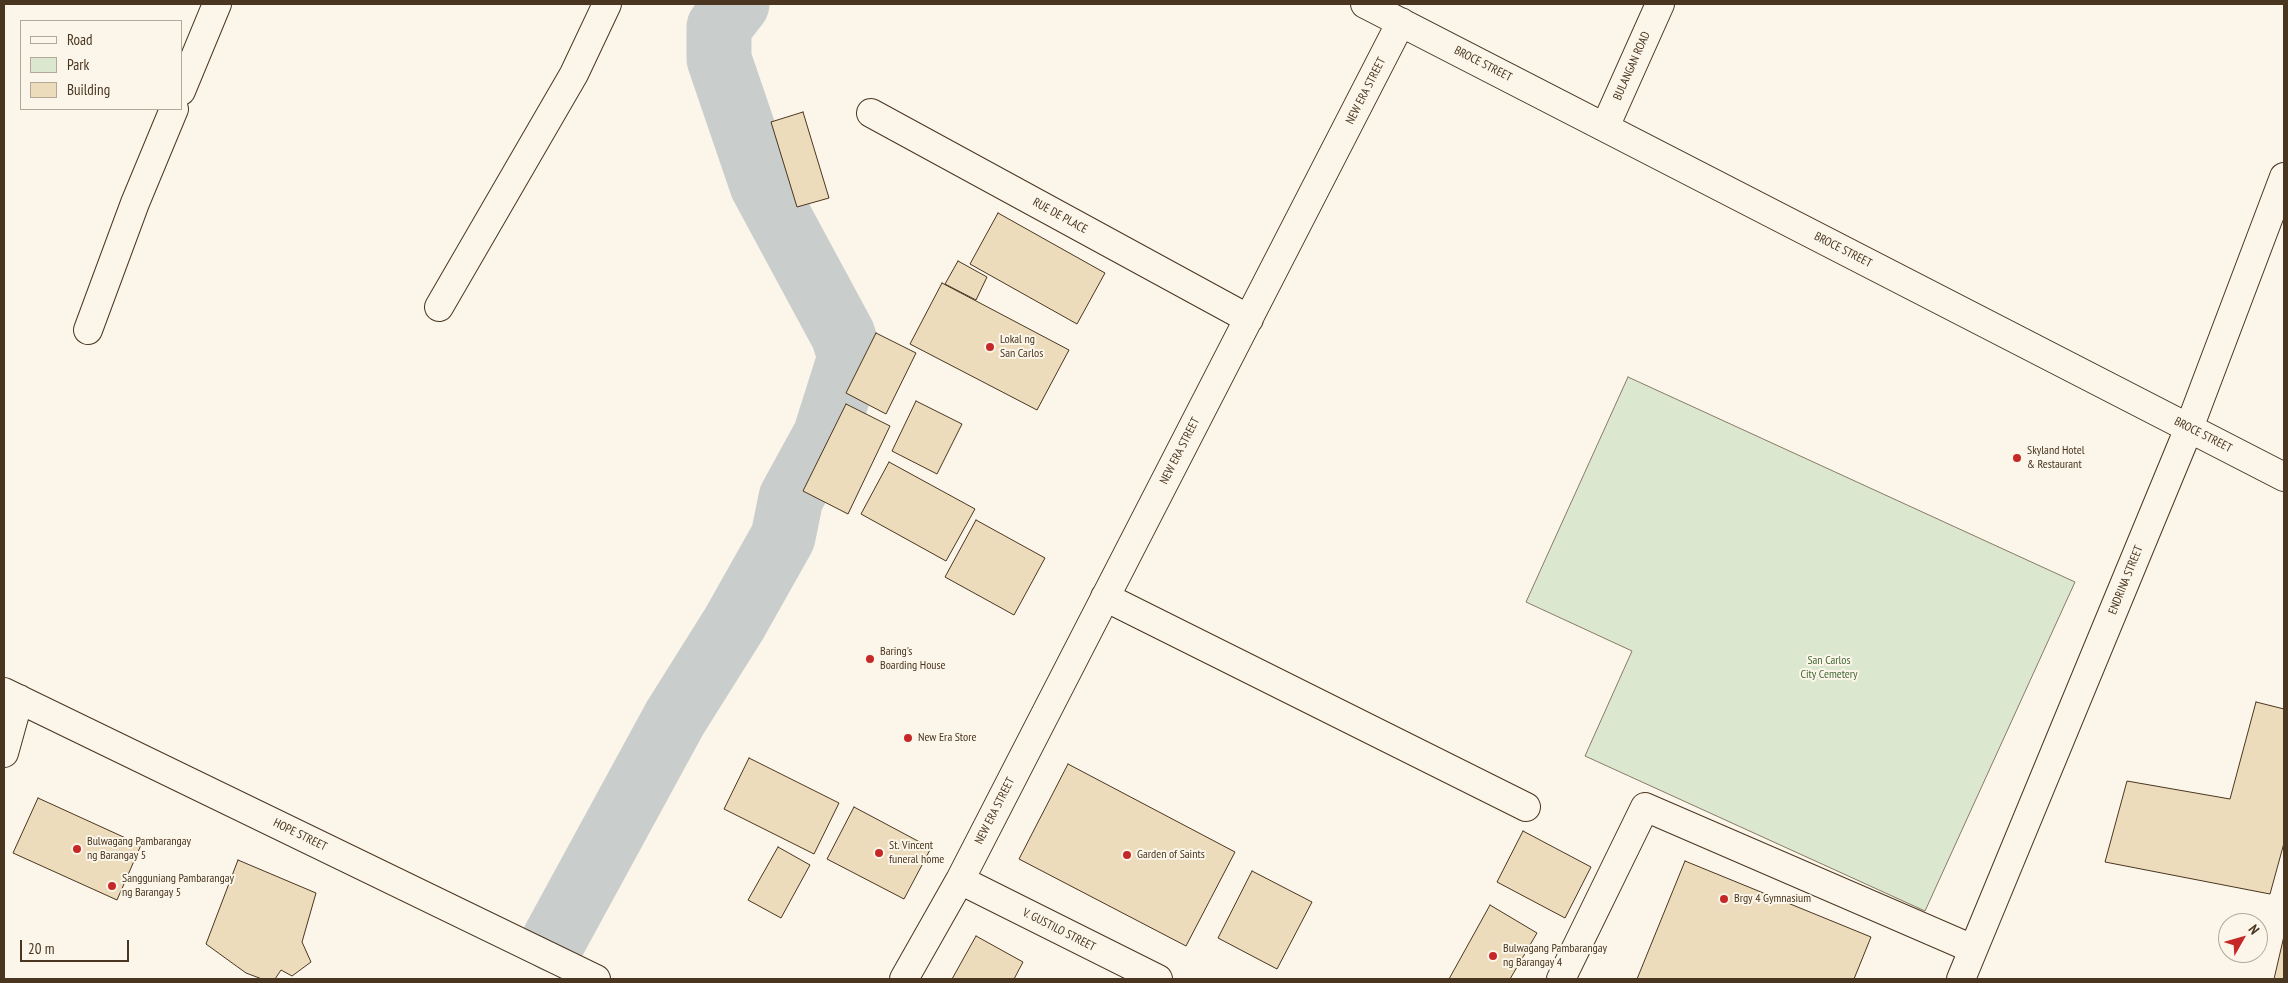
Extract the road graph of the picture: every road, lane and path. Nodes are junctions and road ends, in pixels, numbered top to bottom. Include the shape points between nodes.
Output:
1 (217, 4) edge
2 (607, 4) edge
3 (1365, 4) edge
4 (1660, 4) edge
5 (1401, 22) junction
6 (182, 89) edge
7 (174, 110) edge
8 (871, 113) dead end
9 (1605, 127) junction
10 (2284, 177) edge
11 (439, 307) dead end
12 (1248, 319) junction
13 (88, 330) dead end
14 (2189, 428) junction
15 (2284, 477) edge
16 (1105, 597) junction
17 (11, 696) edge
18 (4, 753) edge
19 (1526, 807) dead end
20 (960, 880) junction
21 (1973, 950) junction
22 (596, 979) edge
23 (904, 979) edge
24 (1158, 979) edge
25 (1561, 979) edge
26 (1961, 979) edge

1 - 6 street
2 - 11 street via 574,74
3 - 5 street, BROCE STREET
4 - 9 street, BULANGAN ROAD
5 - 9 street, BROCE STREET
5 - 12 street, NEW ERA STREET
7 - 13 street
8 - 12 street, RUE DE PLACE
9 - 14 street, BROCE STREET
10 - 14 street, ENDRINA STREET
12 - 16 street, NEW ERA STREET
14 - 15 street, BROCE STREET
14 - 21 street, ENDRINA STREET
16 - 19 street
16 - 20 street, NEW ERA STREET
17 - 18 street
17 - 22 street, HOPE STREET
20 - 23 street, NEW ERA STREET
20 - 24 street, V. GUSTILO STREET
21 - 25 street via 1644,807
21 - 26 street, ENDRINA STREET

